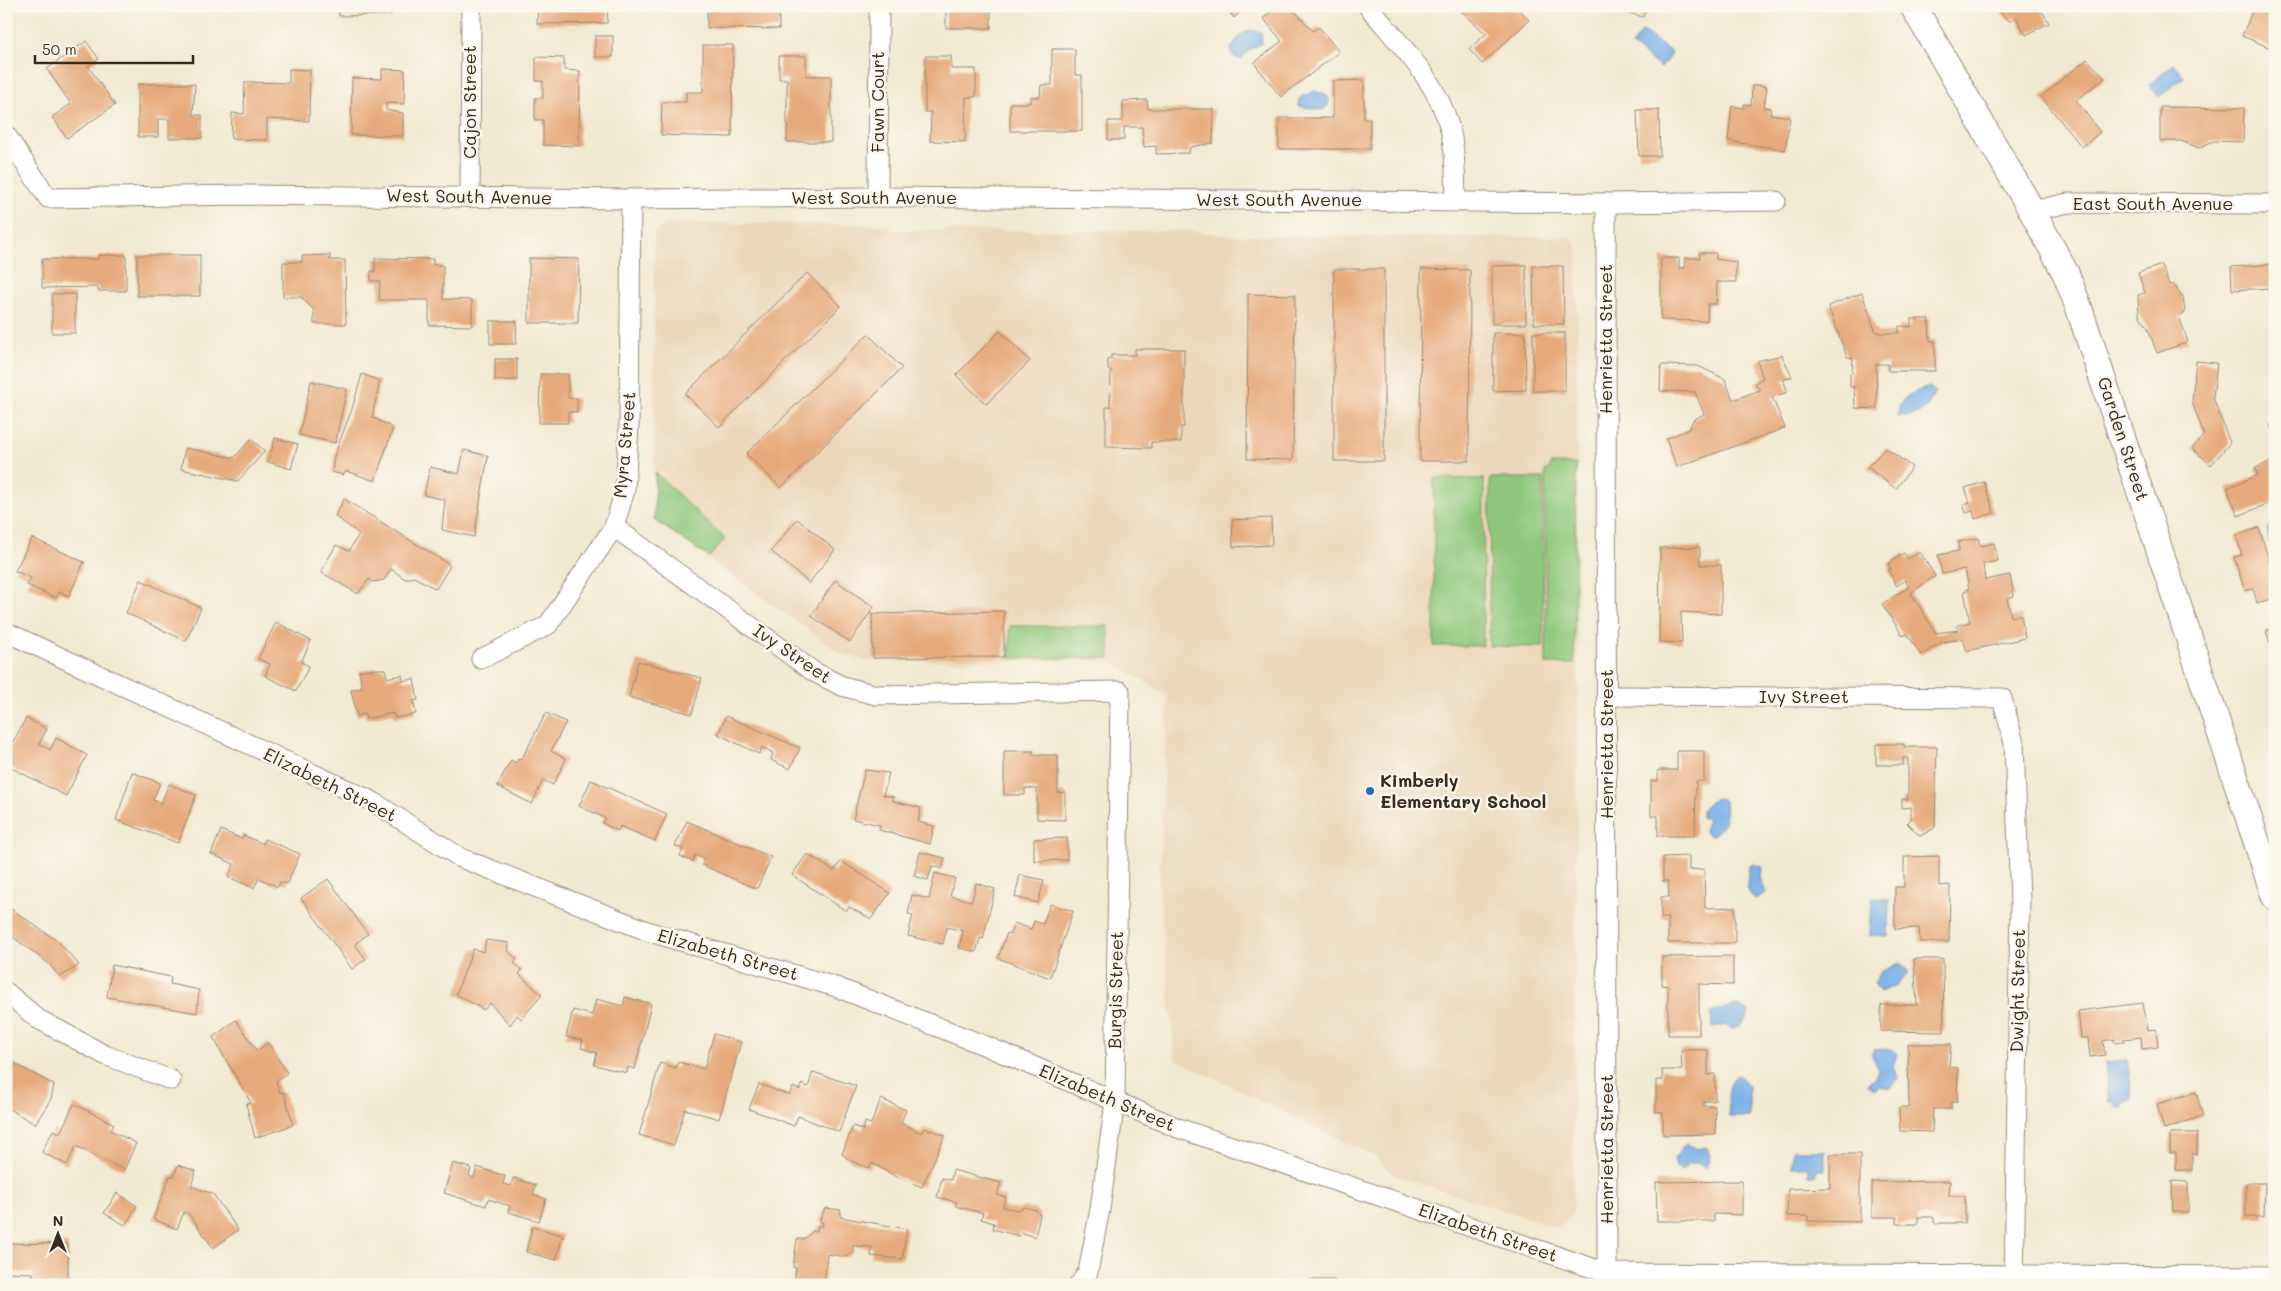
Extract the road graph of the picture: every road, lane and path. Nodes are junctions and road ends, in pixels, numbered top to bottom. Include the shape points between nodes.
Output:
1 (471, 6) edge
2 (879, 6) edge
3 (1368, 6) edge
4 (1913, 6) edge
5 (6, 135) edge
6 (470, 197) junction
7 (878, 197) junction
8 (632, 199) junction
9 (1776, 201) dead end
10 (1456, 202) junction
11 (1606, 204) junction
12 (2275, 204) edge
13 (2032, 211) junction
14 (614, 527) junction
15 (6, 632) edge
16 (481, 659) dead end
17 (1120, 691) joint
18 (1607, 696) junction
19 (2002, 698) joint
20 (2275, 897) edge
21 (6, 992) edge
22 (171, 1080) dead end
23 (1114, 1102) junction
24 (2275, 1276) edge
25 (1607, 1279) edge
26 (2014, 1280) edge
27 (1079, 1285) edge

1 - 6 street, Cajon Street
2 - 7 street, Fawn Court
3 - 10 street via 1437,94 1450,130
4 - 13 street, Garden Street
5 - 6 street, West South Avenue via 48,198
6 - 8 street, West South Avenue
7 - 8 street, West South Avenue
7 - 10 street, West South Avenue
8 - 14 street, Myra Street via 629,426 625,490
9 - 11 street, West South Avenue
10 - 11 street, West South Avenue
11 - 18 street, Henrietta Street
12 - 13 street, East South Avenue via 2068,203
13 - 20 street, Garden Street via 2066,274 2079,308
14 - 16 street, Myra Street via 548,625
14 - 17 street, Ivy Street via 814,672 842,686 876,695
15 - 23 street, Elizabeth Street via 372,801 461,858 650,932 836,987 986,1046
17 - 23 street, Burgis Street
18 - 19 street, Ivy Street
18 - 25 street, Henrietta Street
19 - 26 street, Dwight Street via 2014,743 2020,901
21 - 22 street via 38,1019 105,1055
23 - 25 street, Elizabeth Street via 1178,1128
23 - 27 street, Burgis Street via 1097,1227 1088,1272
24 - 26 street, Elizabeth Street
25 - 26 street, Elizabeth Street

